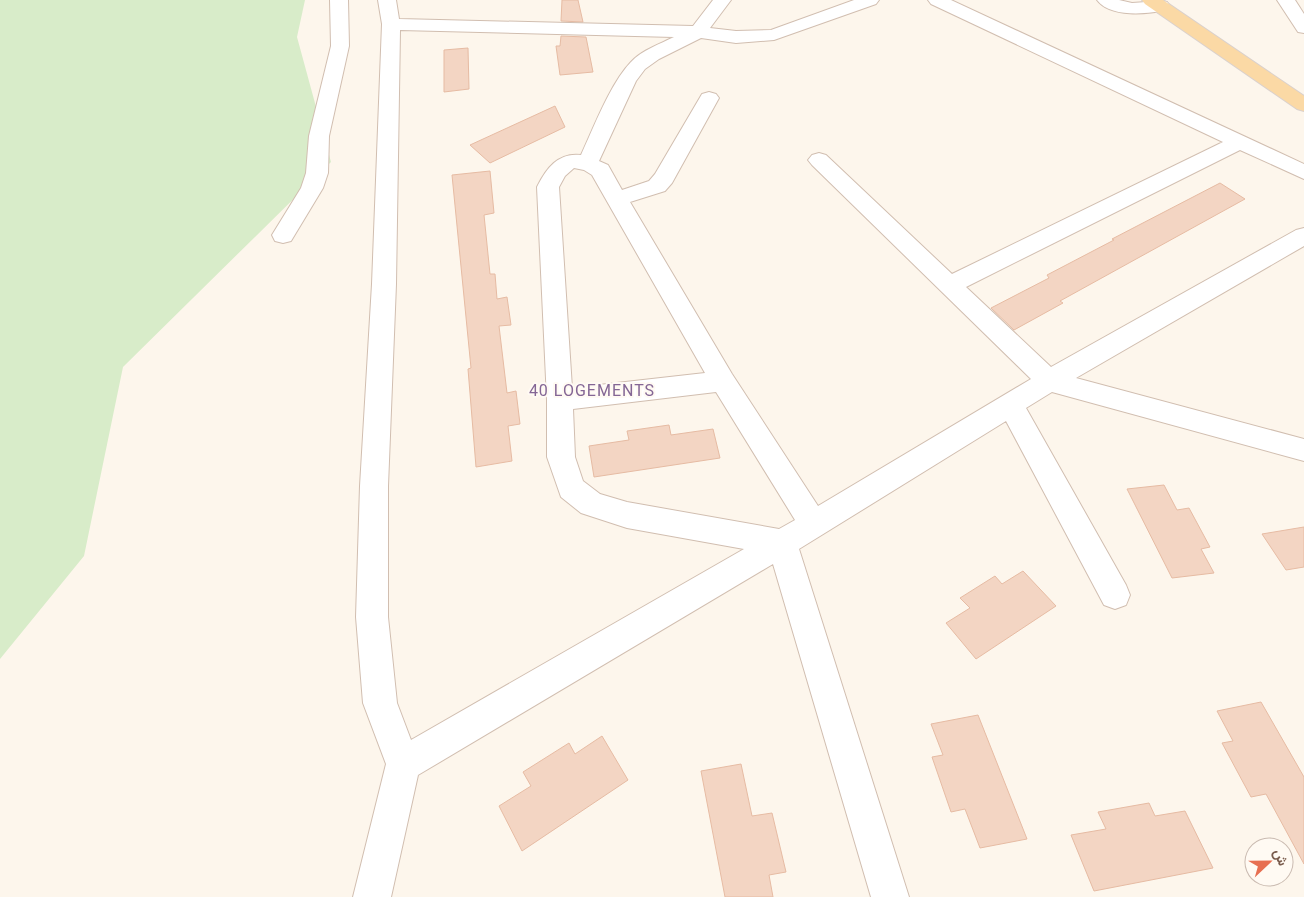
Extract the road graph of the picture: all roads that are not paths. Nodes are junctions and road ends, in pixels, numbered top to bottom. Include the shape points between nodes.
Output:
1 (339, 0) edge
2 (722, 0) edge
3 (870, 0) edge
4 (937, 0) edge
5 (1106, 0) edge
6 (1286, 0) edge
7 (1156, 3) edge
8 (389, 12) edge
9 (1304, 28) edge
10 (698, 32) junction
11 (709, 98) dead end
12 (1304, 105) edge
13 (1240, 142) junction
14 (819, 160) dead end
15 (588, 162) junction
16 (1304, 172) edge
17 (617, 199) junction
18 (283, 235) dead end
19 (1304, 236) edge
20 (950, 285) junction
21 (723, 381) junction
22 (1049, 381) junction
23 (560, 400) junction
24 (1010, 404) junction
25 (1304, 450) edge
26 (813, 524) junction
27 (782, 543) junction
28 (1115, 595) dead end
29 (403, 764) junction
30 (372, 897) edge
31 (890, 897) edge

1 - 18 street via 340,46 319,136 317,173 312,188
2 - 10 street
3 - 10 street via 774,35 736,37
4 - 13 street
5 - 7 street via 1133,10
6 - 9 street
7 - 12 main road
8 - 10 street
8 - 29 street via 384,284 374,486 372,617 380,702
10 - 15 street via 638,65 627,80
11 - 17 street via 657,186
13 - 16 street
13 - 20 street
14 - 20 street
15 - 17 street via 600,170
15 - 23 street via 569,162 554,172 548,187
17 - 21 street
19 - 22 street
20 - 22 street
21 - 23 street
21 - 26 street
22 - 24 street
22 - 25 street
23 - 27 street via 561,457 571,488 592,504 627,515
24 - 26 street
24 - 28 street
26 - 27 street
27 - 29 street
27 - 31 street
29 - 30 street

